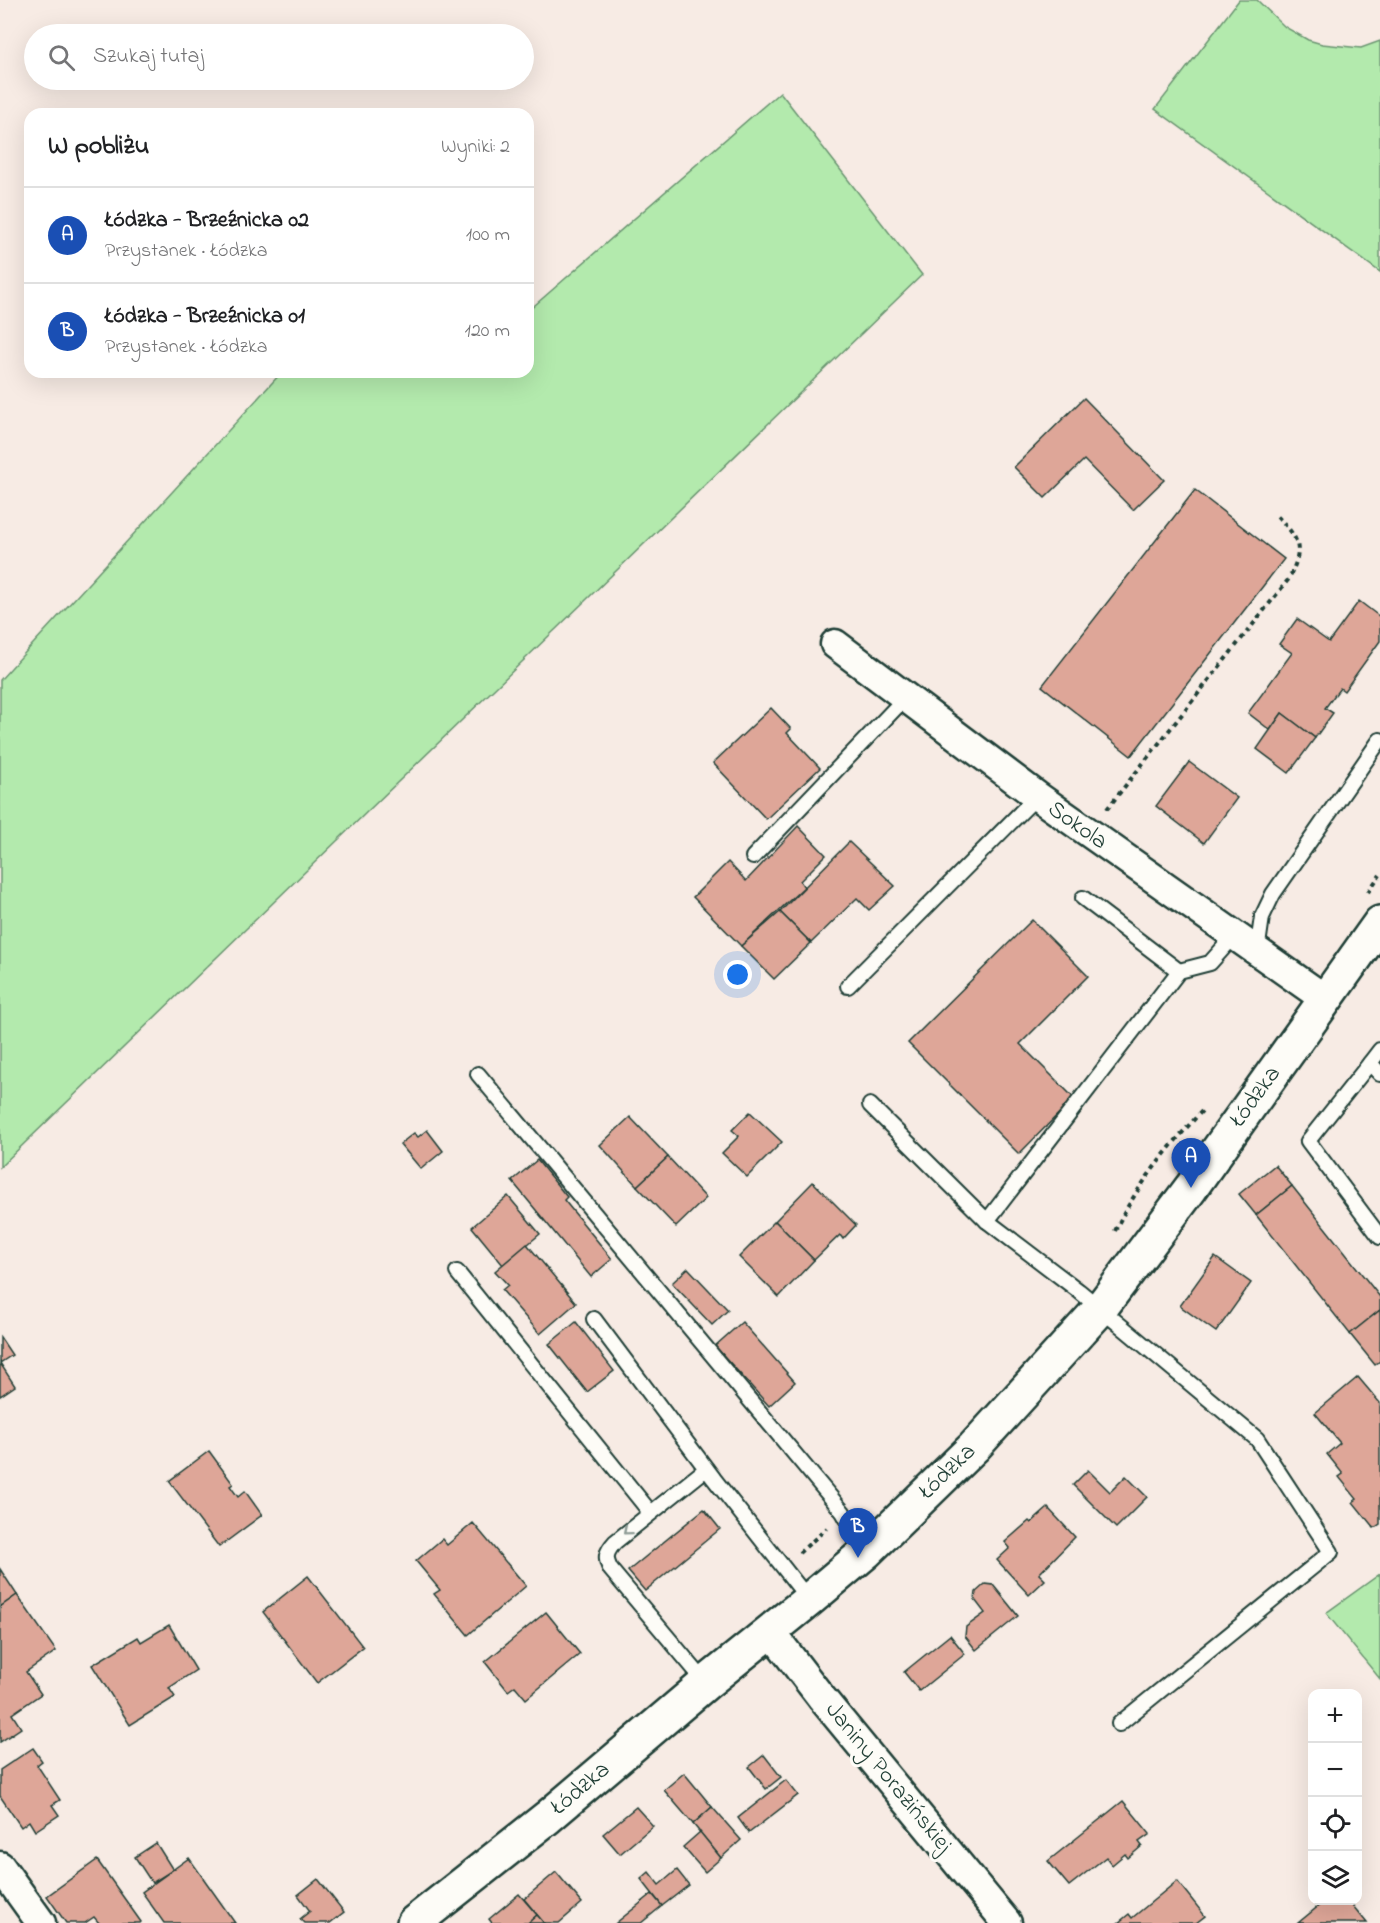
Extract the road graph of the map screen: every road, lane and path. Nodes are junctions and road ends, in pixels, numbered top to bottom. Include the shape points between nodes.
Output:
1 (1276, 515) dead end
2 (835, 644) dead end
3 (906, 697) junction
4 (1380, 740) edge
5 (1036, 796) junction
6 (1088, 833) junction
7 (753, 857) dead end
8 (1380, 875) edge
9 (1083, 898) dead end
10 (1373, 909) edge
11 (1234, 936) junction
12 (1257, 952) junction
13 (1179, 971) junction
14 (848, 986) dead end
15 (1325, 999) junction
16 (1380, 1050) edge
17 (1375, 1069) edge
18 (478, 1074) dead end
19 (870, 1105) dead end
20 (1205, 1108) dead end
21 (987, 1221) junction
22 (1380, 1237) edge
23 (1111, 1240) dead end
24 (458, 1272) dead end
25 (1100, 1308) junction
26 (594, 1319) dead end
27 (706, 1469) junction
28 (650, 1512) junction
29 (843, 1512) junction
30 (866, 1552) junction
31 (784, 1567) junction
32 (809, 1600) junction
33 (771, 1632) junction
34 (706, 1683) junction
35 (1119, 1724) dead end
36 (0, 1866) edge
37 (42, 1923) edge
38 (414, 1923) edge
39 (1007, 1923) edge

1 - 6 path via 1298,542 1298,561 1288,580
2 - 3 street, Sokola
3 - 5 street, Sokola
3 - 7 lane
4 - 12 lane via 1273,894 1262,917
5 - 6 street, Sokola
5 - 14 lane
6 - 11 street, Sokola
8 - 10 path
9 - 13 lane
10 - 15 main road, Łódzka
11 - 12 street, Sokola
11 - 13 lane via 1210,963
12 - 15 street, Sokola
13 - 21 lane
15 - 25 main road, Łódzka
16 - 17 lane
17 - 22 lane via 1308,1141
18 - 29 lane
19 - 21 lane
20 - 23 path via 1125,1208
21 - 25 lane
24 - 28 lane
25 - 30 main road, Łódzka via 974,1447
25 - 35 lane via 1257,1439 1331,1552
26 - 27 lane
27 - 28 lane
27 - 31 lane
28 -> 34 lane via 608,1550 608,1563
29 - 30 lane
29 - 31 path
30 - 32 main road, Łódzka
31 - 32 lane
32 - 33 main road, Łódzka
33 - 34 main road, Łódzka
33 - 39 street, Janiny Porazińskiej
34 - 38 main road, Łódzka via 548,1817
36 - 37 street

